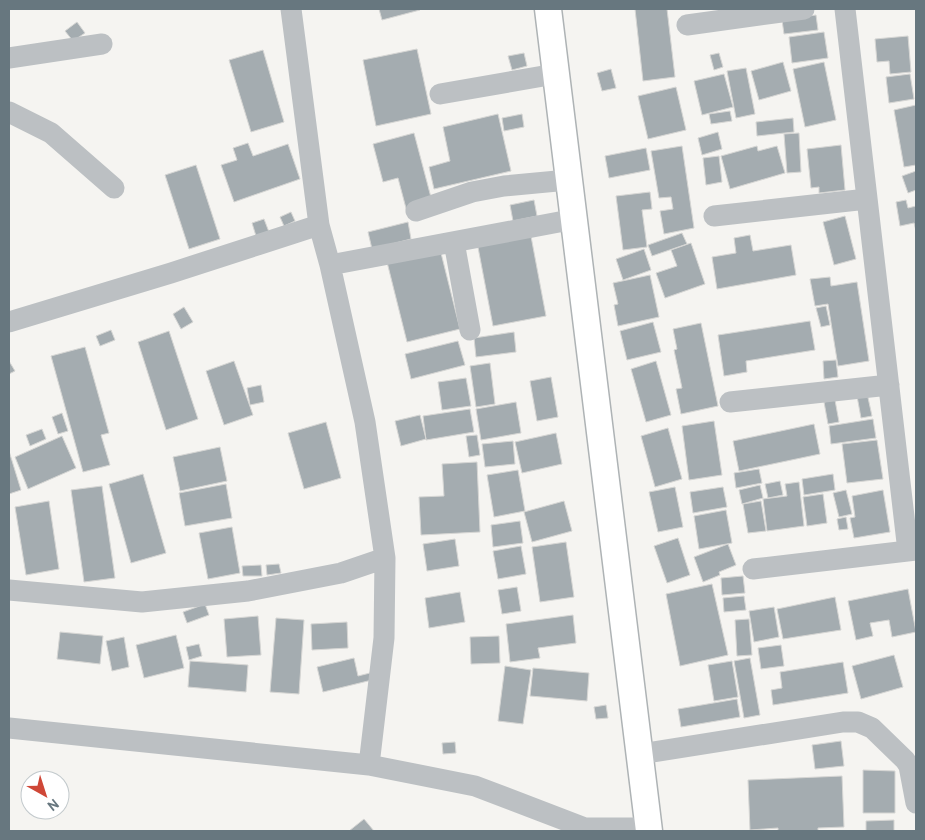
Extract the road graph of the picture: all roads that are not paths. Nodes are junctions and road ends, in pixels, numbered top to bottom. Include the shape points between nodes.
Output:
1 (291, 9) edge
2 (804, 9) edge
3 (846, 9) edge
4 (551, 13) edge
5 (687, 25) dead end
6 (102, 44) dead end
7 (9, 58) edge
8 (555, 74) junction
9 (440, 94) dead end
10 (9, 112) edge
11 (568, 180) junction
12 (114, 188) dead end
13 (867, 199) junction
14 (416, 211) dead end
15 (714, 216) dead end
16 (575, 219) junction
17 (318, 225) junction
18 (454, 242) junction
19 (330, 266) junction
20 (9, 322) edge
21 (470, 330) dead end
22 (889, 385) junction
23 (730, 402) dead end
24 (912, 551) edge
25 (385, 558) junction
26 (753, 569) dead end
27 (9, 590) edge
28 (9, 728) edge
29 (640, 754) junction
30 (369, 765) junction
31 (916, 803) edge
32 (649, 830) edge

1 - 17 street
2 - 5 street
3 - 13 street
4 - 8 main road
6 - 7 street
8 - 9 street
8 - 11 main road
10 - 12 street via 51,133
11 - 14 street via 472,192
11 - 16 main road
13 - 15 street
13 - 22 street
16 - 18 street
16 - 29 main road
17 - 19 street
17 - 20 street
18 - 19 street
18 - 21 street
19 - 25 street via 365,422
22 - 23 street
22 - 24 street
24 - 26 street
25 - 27 street via 342,573 248,591 142,602
25 - 30 street via 384,638
28 - 30 street
29 - 31 street via 858,722 872,728 910,766
29 - 32 main road
30 - 32 street via 475,786 585,828

